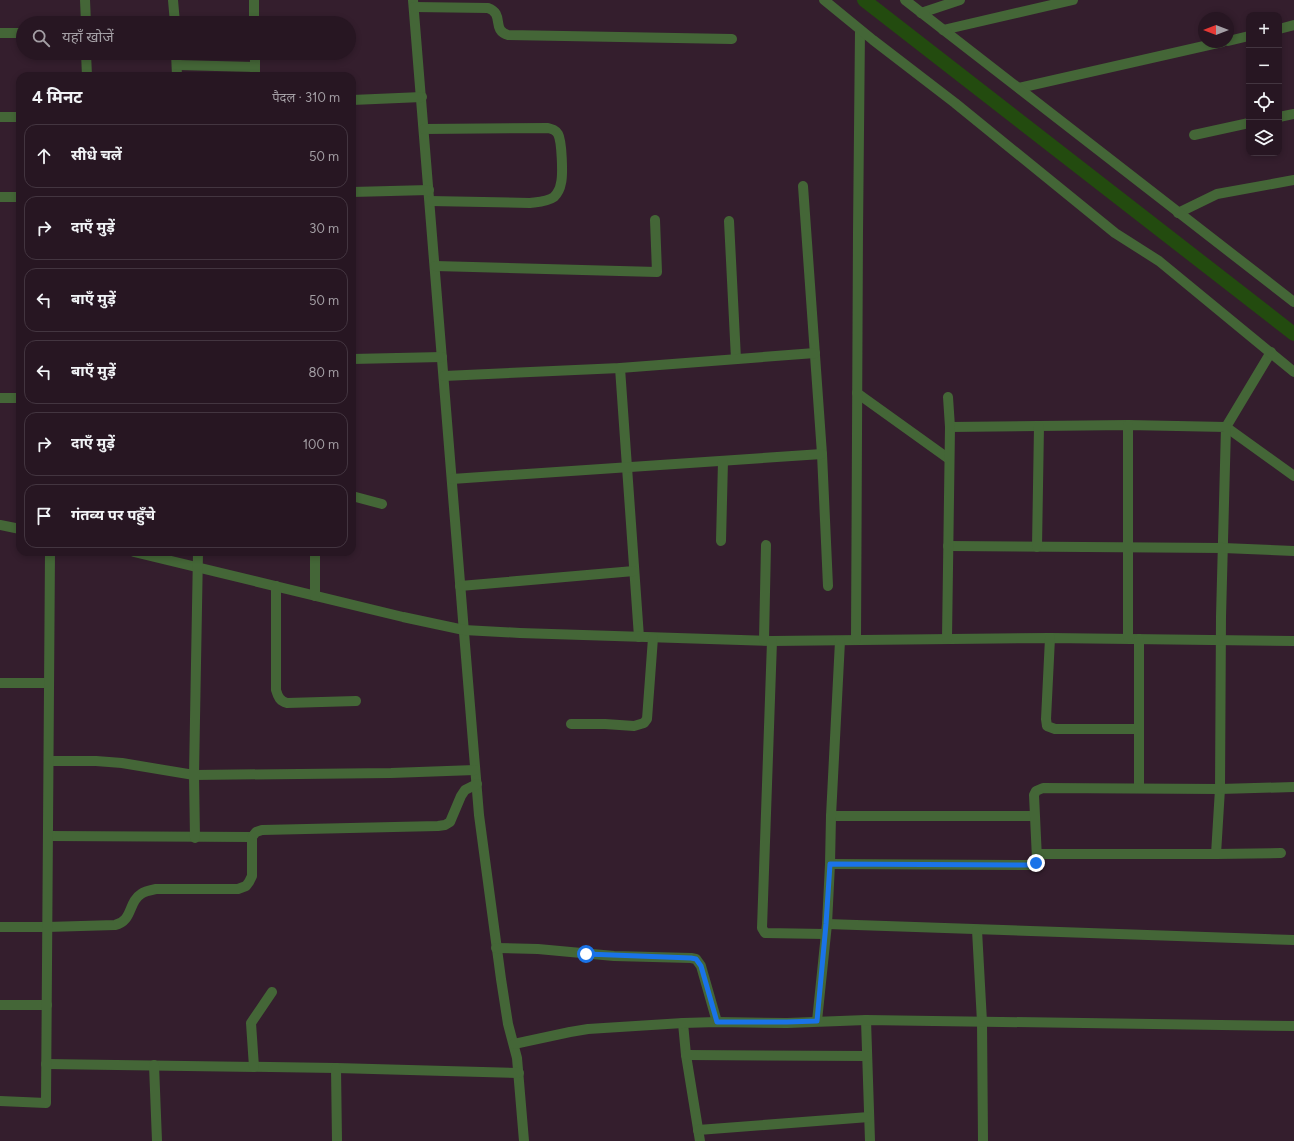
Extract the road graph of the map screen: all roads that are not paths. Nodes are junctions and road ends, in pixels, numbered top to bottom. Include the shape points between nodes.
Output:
1 (85, 0) edge
2 (174, 0) edge
3 (254, 0) edge
4 (824, 0) edge
5 (905, 0) edge
6 (960, 0) edge
7 (1073, 0) edge
8 (414, 4) edge
9 (921, 13) junction
10 (86, 16) edge
11 (175, 16) edge
12 (254, 16) edge
13 (1294, 25) edge
14 (1282, 28) edge
15 (860, 30) junction
16 (943, 30) junction
17 (0, 33) edge
18 (16, 33) edge
19 (1246, 37) edge
20 (732, 39) dead end
21 (1234, 39) edge
22 (1198, 47) edge
23 (86, 60) edge
24 (177, 60) edge
25 (255, 60) edge
26 (177, 65) junction
27 (255, 71) edge
28 (87, 72) edge
29 (177, 72) edge
30 (1019, 88) junction
31 (422, 97) junction
32 (356, 100) edge
33 (1294, 114) edge
34 (1282, 116) edge
35 (0, 117) edge
36 (16, 117) edge
37 (1246, 124) edge
38 (424, 129) junction
39 (1194, 135) dead end
40 (1294, 180) edge
41 (803, 186) dead end
42 (429, 190) junction
43 (356, 192) edge
44 (0, 197) edge
45 (16, 197) edge
46 (430, 201) junction
47 (1178, 213) junction
48 (655, 220) dead end
49 (729, 221) dead end
50 (435, 266) junction
51 (1294, 302) edge
52 (1270, 352) junction
53 (815, 353) junction
54 (442, 358) junction
55 (356, 359) edge
56 (736, 359) junction
57 (620, 368) junction
58 (1294, 372) edge
59 (444, 376) junction
60 (857, 393) junction
61 (948, 397) dead end
62 (0, 398) edge
63 (16, 398) edge
64 (1128, 425) junction
65 (1039, 426) junction
66 (950, 427) junction
67 (1226, 427) junction
68 (822, 454) junction
69 (949, 459) junction
70 (723, 461) junction
71 (626, 468) junction
72 (1294, 476) edge
73 (452, 479) junction
74 (356, 497) edge
75 (382, 504) dead end
76 (0, 525) edge
77 (16, 528) edge
78 (721, 541) dead end
79 (766, 545) dead end
80 (948, 546) junction
81 (1037, 547) junction
82 (1128, 547) junction
83 (1223, 548) junction
84 (1294, 551) edge
85 (50, 556) edge
86 (150, 556) edge
87 (198, 556) edge
88 (315, 556) edge
89 (197, 568) junction
90 (634, 571) junction
91 (276, 586) junction
92 (460, 586) junction
93 (828, 586) dead end
94 (315, 596) junction
95 (464, 630) junction
96 (638, 637) junction
97 (653, 638) junction
98 (1050, 638) junction
99 (1128, 638) junction
100 (947, 639) junction
101 (1139, 639) junction
102 (768, 640) junction
103 (856, 640) junction
104 (1221, 640) junction
105 (840, 641) junction
106 (1294, 641) edge
107 (49, 682) junction
108 (0, 683) edge
109 (356, 701) dead end
110 (571, 724) dead end
111 (1139, 729) junction
112 (49, 761) junction
113 (475, 770) junction
114 (194, 775) junction
115 (477, 784) junction
116 (1294, 787) edge
117 (1139, 788) junction
118 (1220, 788) junction
119 (831, 816) junction
120 (1034, 816) junction
121 (48, 836) junction
122 (252, 837) junction
123 (194, 838) junction
124 (1281, 853) dead end
125 (1037, 854) junction
126 (1216, 854) junction
127 (830, 864) junction
128 (0, 927) edge
129 (47, 927) junction
130 (826, 929) junction
131 (977, 930) junction
132 (1294, 940) edge
133 (496, 948) junction
134 (272, 992) dead end
135 (0, 1005) edge
136 (47, 1005) junction
137 (866, 1020) junction
138 (817, 1021) junction
139 (683, 1022) junction
140 (717, 1022) junction
141 (982, 1022) junction
142 (1294, 1026) edge
143 (514, 1044) junction
144 (686, 1055) junction
145 (867, 1056) junction
146 (46, 1064) junction
147 (154, 1065) junction
148 (254, 1067) junction
149 (336, 1068) junction
150 (519, 1073) junction
151 (0, 1101) edge
152 (869, 1117) junction
153 (698, 1130) junction
154 (157, 1141) edge
155 (337, 1141) edge
156 (524, 1141) edge
157 (700, 1141) edge
158 (870, 1141) edge
159 (983, 1141) edge

1 - 10 street
2 - 11 street
3 - 12 street
4 - 15 street
5 - 9 street
6 - 9 street
7 - 16 street
8 - 20 street via 492,9 496,13 499,28 508,35
8 - 31 street
9 - 16 street
13 - 14 street
15 - 52 street via 955,103 1115,233 1159,261
15 - 60 street
16 - 30 street
17 - 18 street
19 - 21 street
22 - 30 street
23 - 28 street
24 - 26 street
25 - 27 street
26 - 27 street
26 - 29 street
30 - 47 street
31 - 32 street
31 - 38 street
33 - 34 street
35 - 36 street
37 - 39 street
38 - 42 street
38 - 46 street via 548,128 558,133 561,149 561,183 559,190 548,200 530,203
40 - 47 street via 1217,194
41 - 53 street
42 - 43 street
42 - 46 street
44 - 45 street
46 - 50 street
47 - 51 street
48 - 50 street via 657,272
49 - 56 street
50 - 54 street
52 - 58 street
52 - 67 street
53 - 56 street
53 - 68 street
54 - 55 street
54 - 59 street
56 - 57 street
57 - 59 street
57 - 71 street
59 - 73 street
60 - 69 street
60 - 103 street
61 - 66 street
62 - 63 street
64 - 65 street
64 - 67 street
64 - 82 street
65 - 66 street
65 - 81 street
66 - 69 street
67 - 72 street
67 - 83 street
68 - 70 street
68 - 93 street
69 - 80 street
70 - 71 street
70 - 78 street
71 - 73 street
71 - 90 street
73 - 92 street
74 - 75 street
76 - 77 street
79 - 102 street
80 - 81 street
80 - 100 street
81 - 82 street
82 - 83 street
82 - 99 street
83 - 84 street
83 - 104 street
85 - 107 street
86 - 89 street
87 - 89 street
88 - 94 street
89 - 91 street
89 - 114 street
90 - 92 street
90 - 96 street
91 - 94 street
91 - 109 street via 278,696 287,703
92 - 95 street
94 - 95 street
95 - 96 street
95 - 113 street
96 - 97 street
97 - 102 street
97 - 110 street via 647,719 644,723 634,726
98 - 99 street
98 - 100 street
98 - 111 street via 1047,726 1055,730
99 - 101 street
100 - 103 street
101 - 104 street
101 - 111 street
102 - 105 street
102 - 130 street via 762,928 765,933
103 - 105 street
104 - 106 street
104 - 118 street
105 - 119 street
107 - 108 street
107 - 112 street
111 - 117 street
112 - 114 street via 122,763
112 - 121 street
113 - 114 street
113 - 115 street
114 - 123 street
115 - 122 street via 465,790 450,822 445,825 262,830
115 - 133 street
116 - 118 street
117 - 118 street
117 - 120 street via 1039,788 1034,794
118 - 126 street
119 - 120 street
119 - 127 street
120 - 125 street
121 - 123 street
121 - 129 street
122 - 123 street
122 - 129 street via 252,876 246,886 238,889 152,890 140,894 126,920 120,924
124 - 126 street
125 - 126 street
125 - 127 street via 1036,863 1032,865
127 - 130 street
128 - 129 street
129 - 136 street
130 - 131 street
130 - 138 street
131 - 132 street
131 - 141 street
133 - 140 street via 696,959 701,966
133 - 143 street via 508,1024
134 - 148 street via 251,1023
135 - 136 street
136 - 146 street
137 - 138 street
137 - 141 street
137 - 145 street
138 - 140 street
139 - 140 street
139 - 143 street via 588,1029
139 - 144 street
141 - 142 street
141 - 159 street
143 - 150 street
144 - 145 street
144 - 153 street
145 - 152 street
146 - 147 street
146 - 151 street via 46,1103
147 - 148 street
147 - 154 street
148 - 149 street
149 - 150 street
149 - 155 street
150 - 156 street
152 - 153 street
152 - 158 street
153 - 157 street

